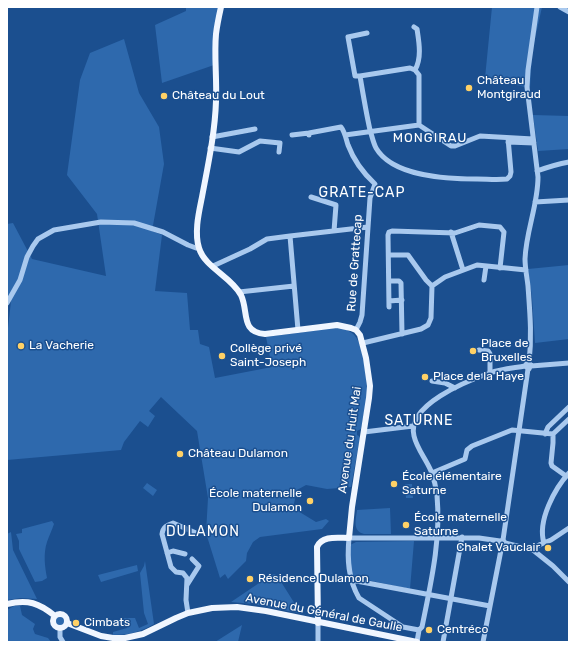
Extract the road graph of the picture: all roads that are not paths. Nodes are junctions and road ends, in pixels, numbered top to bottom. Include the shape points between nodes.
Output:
1 (221, 7) edge
2 (537, 7) edge
3 (560, 7) edge
4 (569, 12) edge
5 (414, 27) dead end
6 (367, 34) dead end
7 (416, 70) junction
8 (360, 76) junction
9 (419, 125) junction
10 (255, 129) dead end
11 (371, 132) junction
12 (292, 135) dead end
13 (345, 135) junction
14 (212, 137) junction
15 (508, 140) junction
16 (534, 141) junction
17 (210, 148) junction
18 (279, 152) dead end
19 (569, 162) edge
20 (537, 171) junction
21 (311, 197) dead end
22 (569, 200) edge
23 (535, 202) junction
24 (368, 227) junction
25 (334, 231) junction
26 (450, 232) junction
27 (290, 236) junction
28 (199, 248) junction
29 (389, 255) junction
30 (213, 266) junction
31 (486, 266) junction
32 (500, 268) junction
33 (463, 270) junction
34 (526, 270) junction
35 (484, 280) dead end
36 (389, 281) junction
37 (294, 286) junction
38 (432, 286) junction
39 (239, 292) junction
40 (402, 300) junction
41 (389, 301) junction
42 (7, 303) edge
43 (389, 307) dead end
44 (298, 330) junction
45 (356, 330) junction
46 (402, 334) junction
47 (363, 343) junction
48 (479, 350) dead end
49 (569, 363) edge
50 (528, 366) junction
51 (490, 373) junction
52 (432, 380) dead end
53 (455, 388) junction
54 (569, 407) edge
55 (569, 419) edge
56 (413, 426) junction
57 (519, 430) junction
58 (364, 432) junction
59 (545, 434) junction
60 (553, 434) junction
61 (432, 473) junction
62 (567, 474) edge
63 (569, 528) edge
64 (196, 533) dead end
65 (349, 538) junction
66 (438, 538) junction
67 (462, 538) junction
68 (502, 542) junction
69 (544, 543) junction
70 (533, 550) junction
71 (167, 552) junction
72 (185, 554) dead end
73 (192, 559) dead end
74 (351, 580) junction
75 (569, 582) edge
76 (186, 585) junction
77 (428, 595) junction
78 (451, 599) junction
79 (7, 604) edge
80 (490, 606) junction
81 (188, 613) junction
82 (55, 616) junction
83 (318, 622) junction
84 (67, 623) junction
85 (60, 628) junction
86 (419, 630) junction
87 (62, 642) edge
88 (318, 642) edge
89 (417, 642) edge
90 (443, 642) edge
91 (483, 642) edge

1 - 14 main road via 216,35 216,102
2 - 16 street via 527,80
3 - 4 street
5 - 7 street via 419,39 419,63
6 - 8 street via 348,37 355,76
7 - 8 street via 410,68
7 - 9 street via 419,75
8 - 11 street
9 - 11 street
9 - 15 street via 451,146 480,136
10 - 14 street
11 - 13 street
11 - 15 street via 378,151 397,165 427,176 453,179 507,179 511,172
12 - 13 street via 309,134 340,126
13 - 24 street, Rue de Grattecap via 357,165 375,184 370,198
14 - 17 main road
15 - 16 street
16 - 20 street
17 - 18 street via 238,152 258,142 280,143
17 - 28 main road via 198,226
19 - 20 street via 553,164
20 - 23 street
21 - 25 street via 336,205
22 - 23 street
23 - 34 street via 525,258
24 - 25 street
24 - 45 street, Rue de Grattecap via 362,315
25 - 27 street
26 - 29 street via 389,232
26 - 32 street via 461,232 478,225 500,227 504,232
26 - 33 street
27 - 30 street via 267,239
27 - 37 street
28 - 30 main road
28 - 42 street via 163,232 134,223 101,222 54,230 38,239 33,246 20,280
29 - 36 street
29 - 38 street via 408,255
30 - 39 main road
31 - 32 street
31 - 33 street via 478,265
31 - 35 street
32 - 34 street
33 - 38 street via 438,280
34 - 50 street via 531,328
36 - 40 street via 401,283
36 - 41 street
37 - 39 street
37 - 44 street
38 - 46 street via 431,318 428,325 421,330
39 - 44 main road via 249,327 253,331 265,334
40 - 41 street
40 - 46 street
41 - 43 street
44 - 45 main road via 337,325
45 - 47 main road, Avenue du Huit Mai
46 - 47 street
47 - 58 main road, Avenue du Huit Mai via 370,393
48 - 51 street via 488,351 490,354
49 - 50 street
50 - 51 street
50 - 57 street
51 - 53 street
52 - 53 street
53 - 56 street via 425,408
54 - 59 street via 548,427
55 - 60 street
56 - 58 street
56 - 61 street via 416,442
57 - 59 street
57 - 61 street via 508,430 472,446 467,450 465,459
57 - 68 street
58 - 65 main road, Avenue du Huit Mai
59 - 60 street
60 - 62 street via 552,466
61 - 66 street via 436,492
62 - 69 street via 549,504 542,530
63 - 69 street
64 - 71 street via 173,522 166,526 162,534
65 - 66 street
65 - 74 street, Avenue du Huit Mai via 348,562
65 - 83 main road via 324,540 318,543
66 - 67 street
66 - 77 street
67 - 68 street
67 - 78 street
68 - 70 street
68 - 80 street
69 - 70 street
70 - 75 street
71 - 72 street
71 - 76 street via 171,567 187,578
73 - 76 street via 199,566
74 - 77 street
74 - 86 street, Avenue du Huit Mai via 359,598 402,627
76 - 81 street
77 - 78 street
77 - 86 street via 422,627
78 - 80 street
78 - 90 street
79 - 82 main road via 38,604
80 - 91 street
81 - 83 main road, Avenue du Général de Gaulle via 212,608 237,607
81 - 84 main road, Avenue du Général de Gaulle via 143,634 125,638 101,636
82 - 84 main road via 64,615
82 - 85 main road via 53,623
83 - 88 street
83 - 89 main road, Avenue du Général de Gaulle
84 - 85 main road via 65,627
85 - 87 street
86 - 89 street

